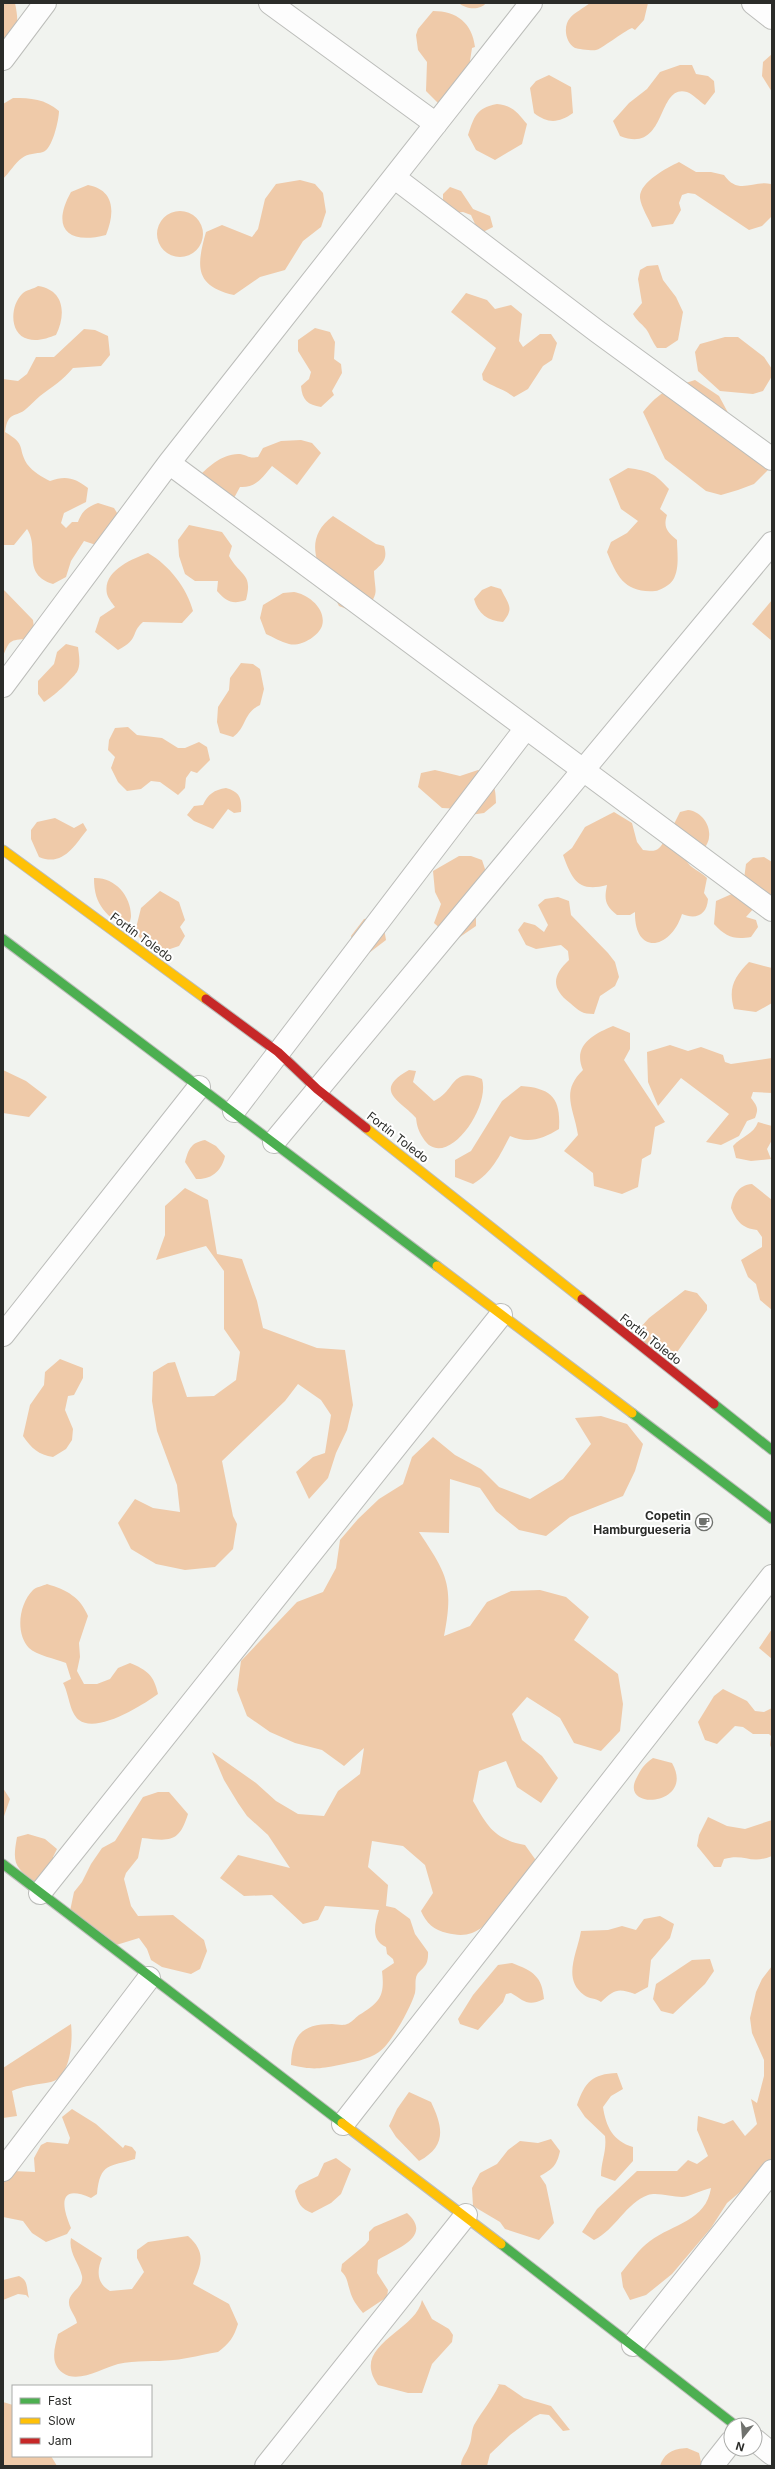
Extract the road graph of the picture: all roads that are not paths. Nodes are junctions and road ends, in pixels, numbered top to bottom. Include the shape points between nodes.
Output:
1 (45, 3) edge
2 (270, 3) edge
3 (531, 3) edge
4 (753, 3) edge
5 (772, 18) edge
6 (3, 59) edge
7 (436, 124) junction
8 (395, 178) junction
9 (772, 460) edge
10 (169, 463) junction
11 (772, 543) edge
12 (3, 686) edge
13 (526, 728) junction
14 (585, 770) junction
15 (3, 850) edge
16 (772, 910) edge
17 (3, 939) edge
18 (278, 1052) junction
19 (199, 1087) junction
20 (317, 1089) junction
21 (234, 1111) junction
22 (274, 1142) junction
23 (501, 1315) junction
24 (3, 1336) edge
25 (772, 1450) edge
26 (772, 1519) edge
27 (772, 1576) edge
28 (3, 1864) edge
29 (40, 1893) junction
30 (149, 1978) junction
31 (343, 2124) junction
32 (3, 2170) edge
33 (772, 2171) edge
34 (466, 2216) junction
35 (633, 2345) junction
36 (725, 2417) edge
37 (763, 2447) edge
38 (723, 2452) edge
39 (772, 2454) edge
40 (266, 2466) edge
41 (712, 2466) edge

1 - 6 street
2 - 7 street
3 - 7 street
4 - 5 street
7 - 8 street
8 - 9 street
8 - 10 street
10 - 12 street
10 - 13 street
11 - 14 street
13 - 14 street
13 - 18 street
14 - 16 street
14 - 20 street
15 - 18 street, Fortín Toledo
17 - 19 street
18 - 20 street, Fortín Toledo
18 - 21 street
19 - 21 street
19 - 24 street
20 - 22 street
20 - 25 street, Fortín Toledo
21 - 22 street
22 - 23 street
23 - 26 street
23 - 29 street
27 - 31 street
28 - 29 street
29 - 30 street
30 - 31 street
30 - 32 street
31 - 34 street
33 - 35 street
34 - 35 street
34 - 40 street
35 - 36 street
37 - 39 street
38 - 41 street

